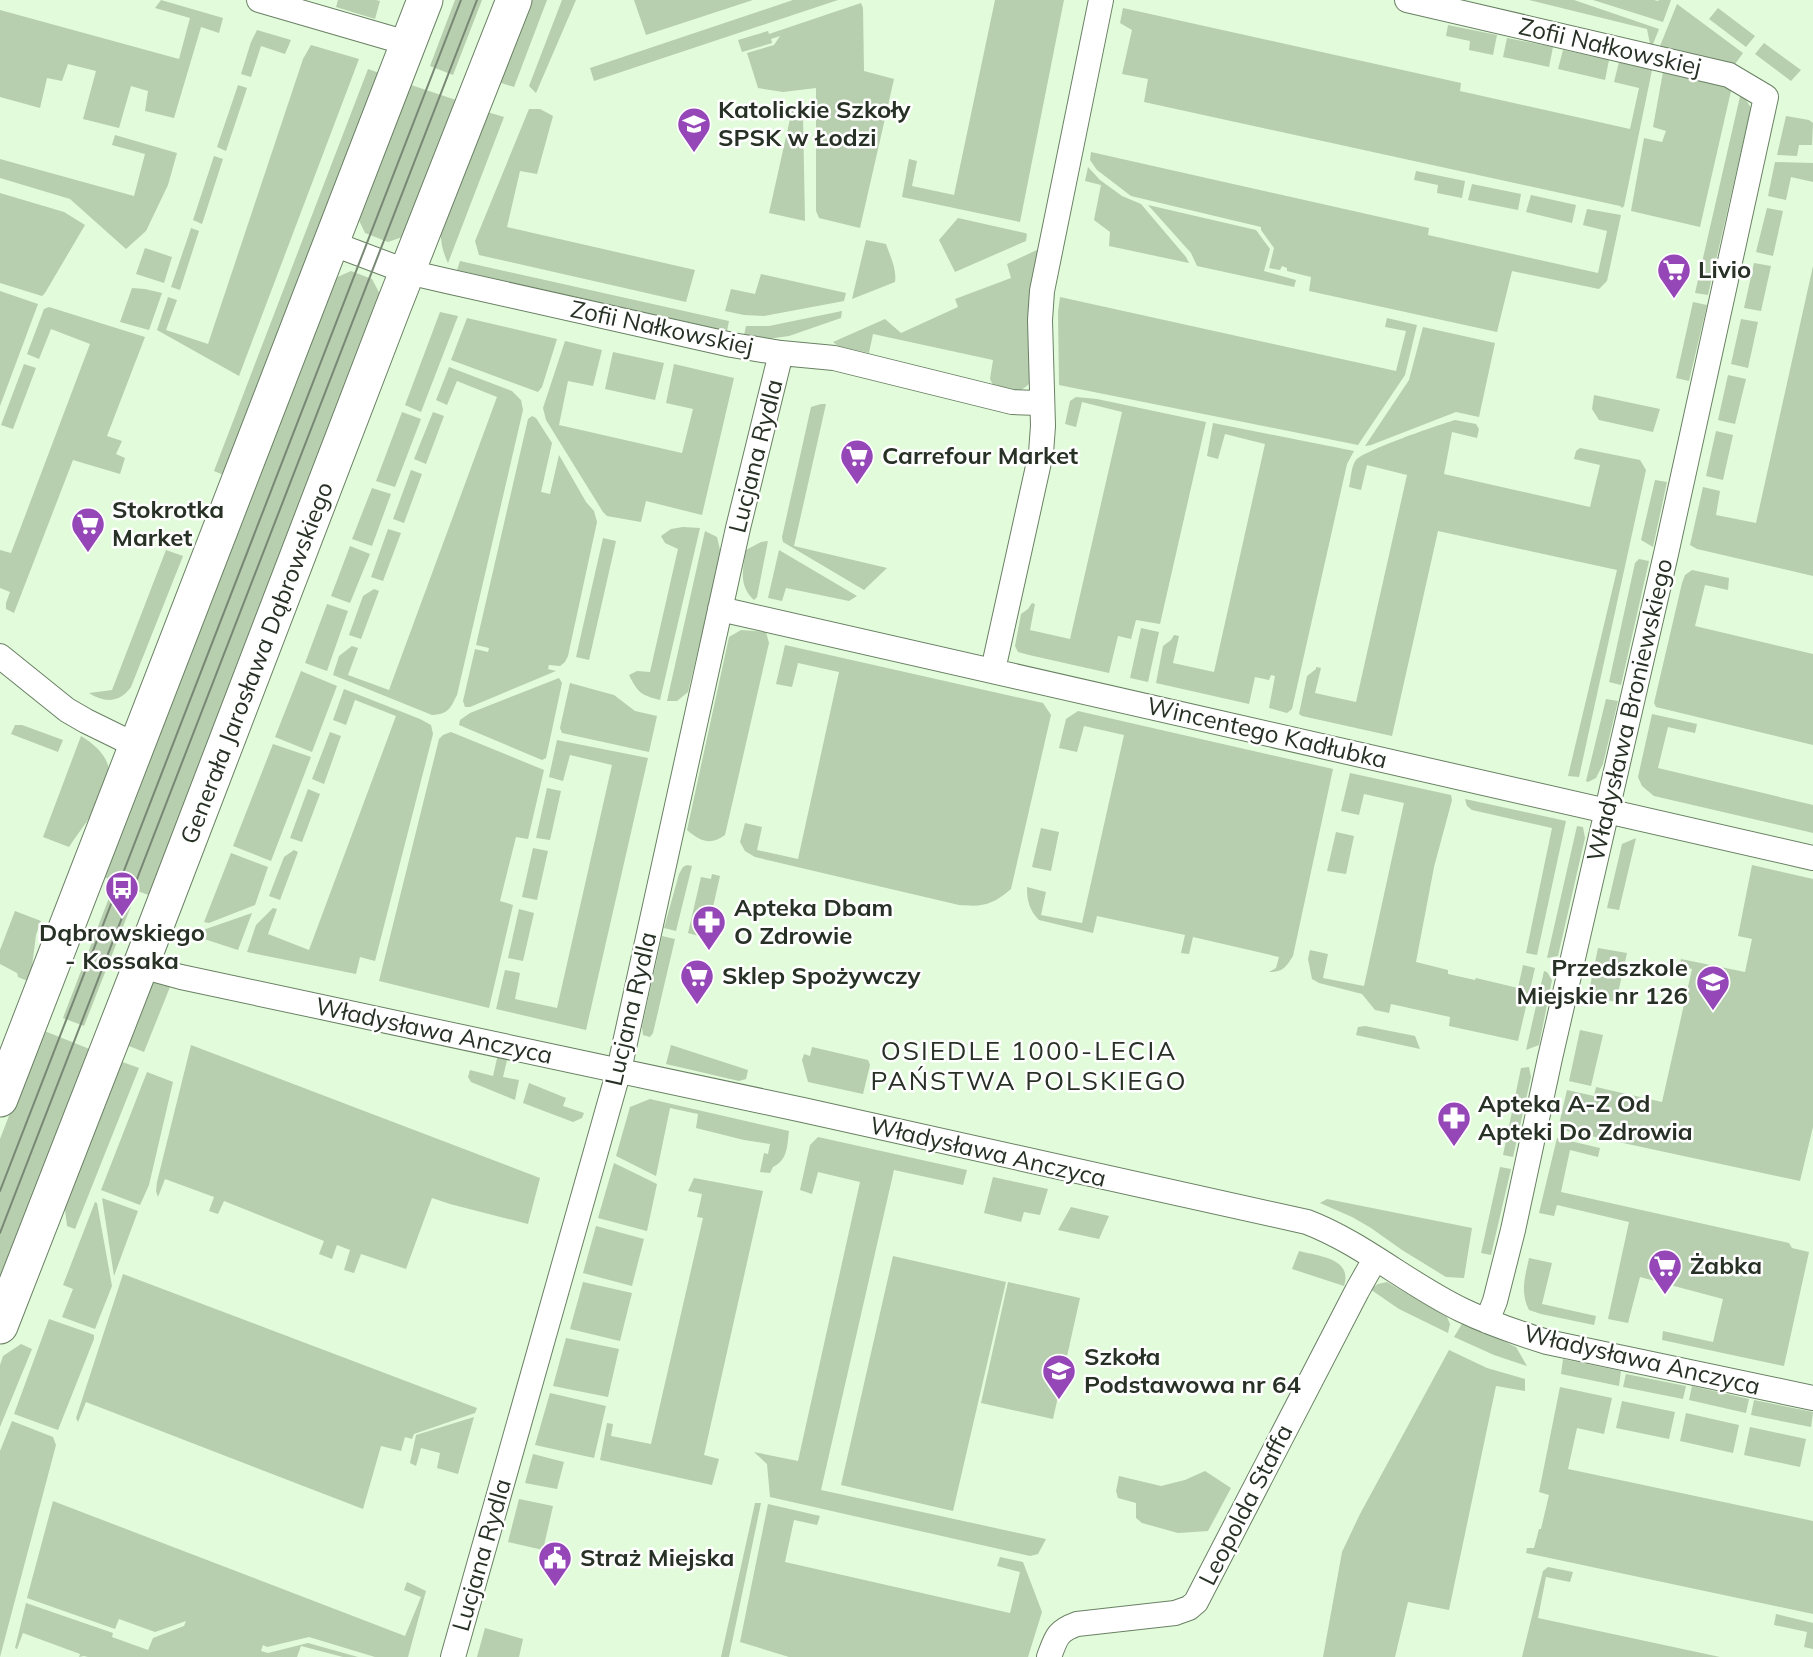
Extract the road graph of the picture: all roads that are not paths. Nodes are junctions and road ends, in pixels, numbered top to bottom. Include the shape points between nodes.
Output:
1 (259, 0) edge
2 (425, 0) edge
3 (514, 0) edge
4 (1101, 0) edge
5 (1407, 0) edge
6 (407, 43) junction
7 (1766, 97) joint
8 (331, 243) junction
9 (408, 272) junction
10 (781, 353) junction
11 (1039, 403) dead end
12 (720, 609) junction
13 (0, 656) edge
14 (993, 670) junction
15 (137, 746) junction
16 (1607, 812) junction
17 (1813, 858) edge
18 (142, 962) junction
19 (619, 1070) junction
20 (0, 1099) edge
21 (1375, 1259) junction
22 (1487, 1321) junction
23 (0, 1326) edge
24 (1813, 1398) edge
25 (453, 1657) edge
26 (1049, 1657) edge

1 - 6 street
2 - 6 main road
3 - 9 main road, Generała Jarosława Dąbrowskiego
4 - 14 street via 1042,291 1041,453
5 - 7 street, Zofii Nałkowskiej via 1729,75
6 - 8 main road
7 - 16 street, Władysława Broniewskiego
8 - 9 street, Zofii Nałkowskiej
8 - 15 main road
9 - 10 street, Zofii Nałkowskiej
9 - 18 main road, Generała Jarosława Dąbrowskiego
10 - 11 street, Zofii Nałkowskiej via 834,358 1012,402
10 - 12 street, Lucjana Rydla
12 - 14 street, Wincentego Kadłubka
12 - 19 street, Lucjana Rydla
13 - 15 street via 67,710
14 - 16 street, Wincentego Kadłubka
15 - 20 main road
16 - 17 street, Wincentego Kadłubka
16 - 22 street, Władysława Broniewskiego via 1513,1230
18 - 19 street, Władysława Anczyca via 181,976
18 - 23 main road, Generała Jarosława Dąbrowskiego
19 - 21 street, Władysława Anczyca via 1307,1222
19 - 25 street, Lucjana Rydla
21 - 22 street, Władysława Anczyca
21 - 26 street, Leopolda Staffa via 1196,1602 1175,1613 1068,1627 1055,1639
22 - 24 street, Władysława Anczyca via 1547,1342

